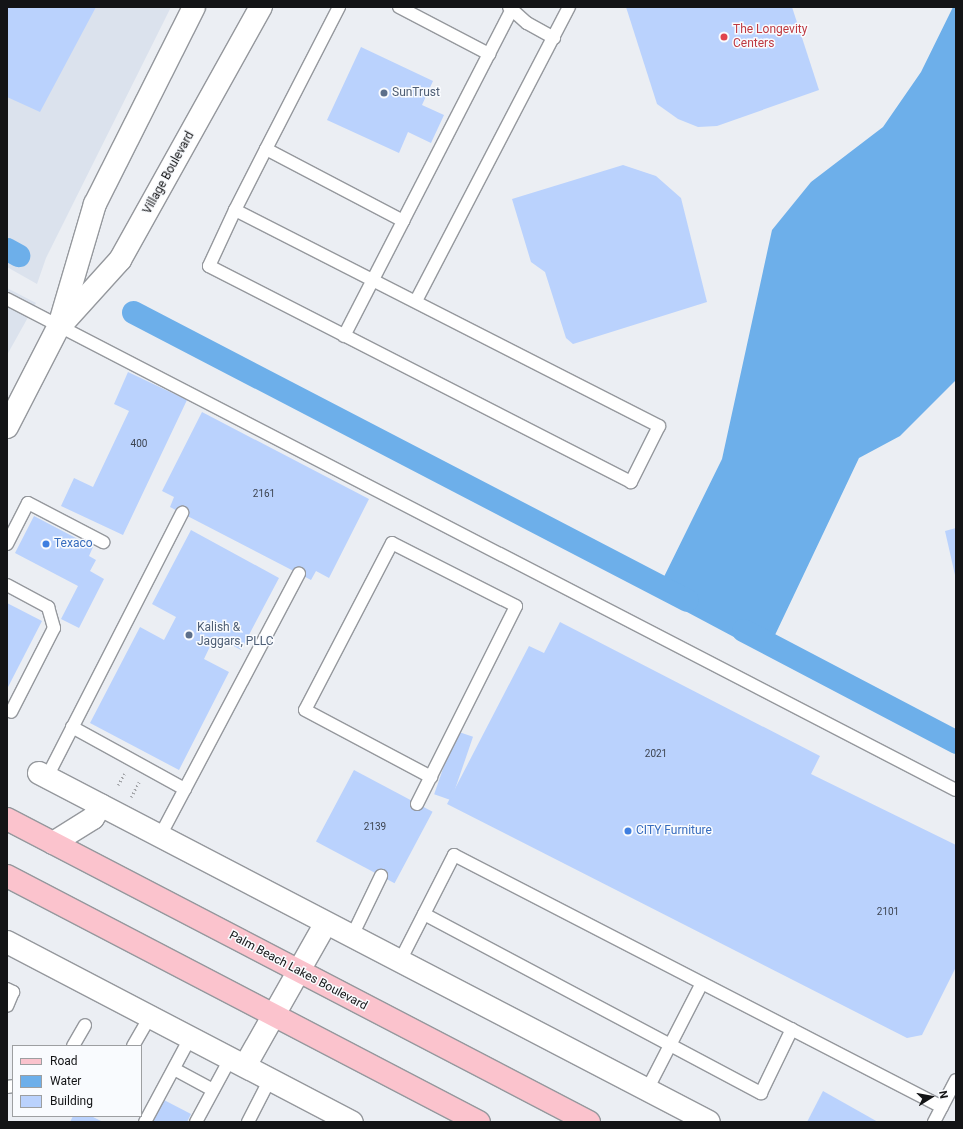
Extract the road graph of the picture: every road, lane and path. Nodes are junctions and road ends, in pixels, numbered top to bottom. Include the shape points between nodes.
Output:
1 (194, 7) edge
2 (261, 7) edge
3 (339, 7) edge
4 (399, 7) edge
5 (512, 7) edge
6 (569, 7) edge
7 (554, 38) junction
8 (489, 54) junction
9 (266, 149) junction
10 (235, 210) junction
11 (403, 221) junction
12 (375, 278) junction
13 (7, 299) edge
14 (417, 299) junction
15 (60, 326) junction
16 (344, 336) junction
17 (7, 427) edge
18 (182, 512) dead end
19 (103, 542) dead end
20 (7, 544) edge
21 (299, 574) dead end
22 (7, 585) edge
23 (8, 714) edge
24 (72, 727) junction
25 (43, 775) joint
26 (431, 777) junction
27 (185, 789) junction
28 (956, 790) edge
29 (418, 804) dead end
30 (101, 805) junction
31 (7, 819) edge
32 (160, 836) junction
33 (53, 843) junction
34 (7, 876) edge
35 (381, 876) dead end
36 (424, 914) junction
37 (326, 923) junction
38 (352, 936) junction
39 (7, 942) edge
40 (400, 961) junction
41 (299, 971) junction
42 (702, 983) junction
43 (7, 989) edge
44 (7, 1006) edge
45 (274, 1015) junction
46 (150, 1016) junction
47 (86, 1025) dead end
48 (792, 1029) junction
49 (190, 1038) junction
50 (74, 1045) edge
51 (134, 1045) edge
52 (669, 1046) junction
53 (238, 1062) junction
54 (174, 1069) junction
55 (270, 1079) junction
56 (956, 1080) edge
57 (213, 1090) junction
58 (647, 1090) junction
59 (942, 1107) junction
60 (145, 1122) edge
61 (196, 1122) edge
62 (248, 1122) edge
63 (352, 1122) edge
64 (479, 1122) edge
65 (589, 1122) edge
66 (709, 1122) edge
67 (934, 1122) edge

1 - 15 street, Village Boulevard via 95,204
2 - 15 street, Village Boulevard via 120,260
3 - 9 lane
4 - 8 lane
5 - 7 lane via 527,23
5 - 8 lane
6 - 7 lane
7 - 14 lane
8 - 11 lane
9 - 10 lane
9 - 11 lane
10 - 12 lane
10 - 16 lane via 209,266
11 - 12 lane
12 - 14 lane
12 - 16 lane
13 - 15 lane
14 - 16 lane via 659,426 631,482
15 - 17 street, Village Boulevard
15 - 28 lane via 218,414
18 - 24 lane
19 - 20 lane via 28,502
21 - 27 lane
22 - 23 lane via 48,607 54,628
24 - 25 lane
24 - 27 lane
25 - 30 street
26 - 26 lane via 516,606 392,543 305,710
26 - 29 lane
27 - 32 lane
30 - 32 street
30 - 33 street via 93,818
31 - 33 main road, Palm Beach Lakes Boulevard
32 - 37 street
33 - 41 main road, Palm Beach Lakes Boulevard
34 - 45 main road
35 - 38 lane
36 - 40 lane
36 - 42 lane via 454,855
36 - 52 lane
37 - 38 street
37 - 41 street
38 - 40 street
39 - 46 street
40 - 58 street
41 - 45 street
41 - 65 main road, Palm Beach Lakes Boulevard
42 - 48 lane
42 - 52 lane
43 - 44 lane via 13,992
45 - 53 street
45 - 64 main road
46 - 49 street
46 - 51 lane
47 - 50 lane
48 - 52 lane via 761,1093
48 - 59 lane
49 - 53 street
49 - 54 lane
52 - 58 lane
53 - 55 street
53 - 57 lane
54 - 57 lane
54 - 60 lane
55 - 62 lane
55 - 63 street
56 - 59 lane
57 - 61 lane
58 - 66 street
59 - 67 lane

